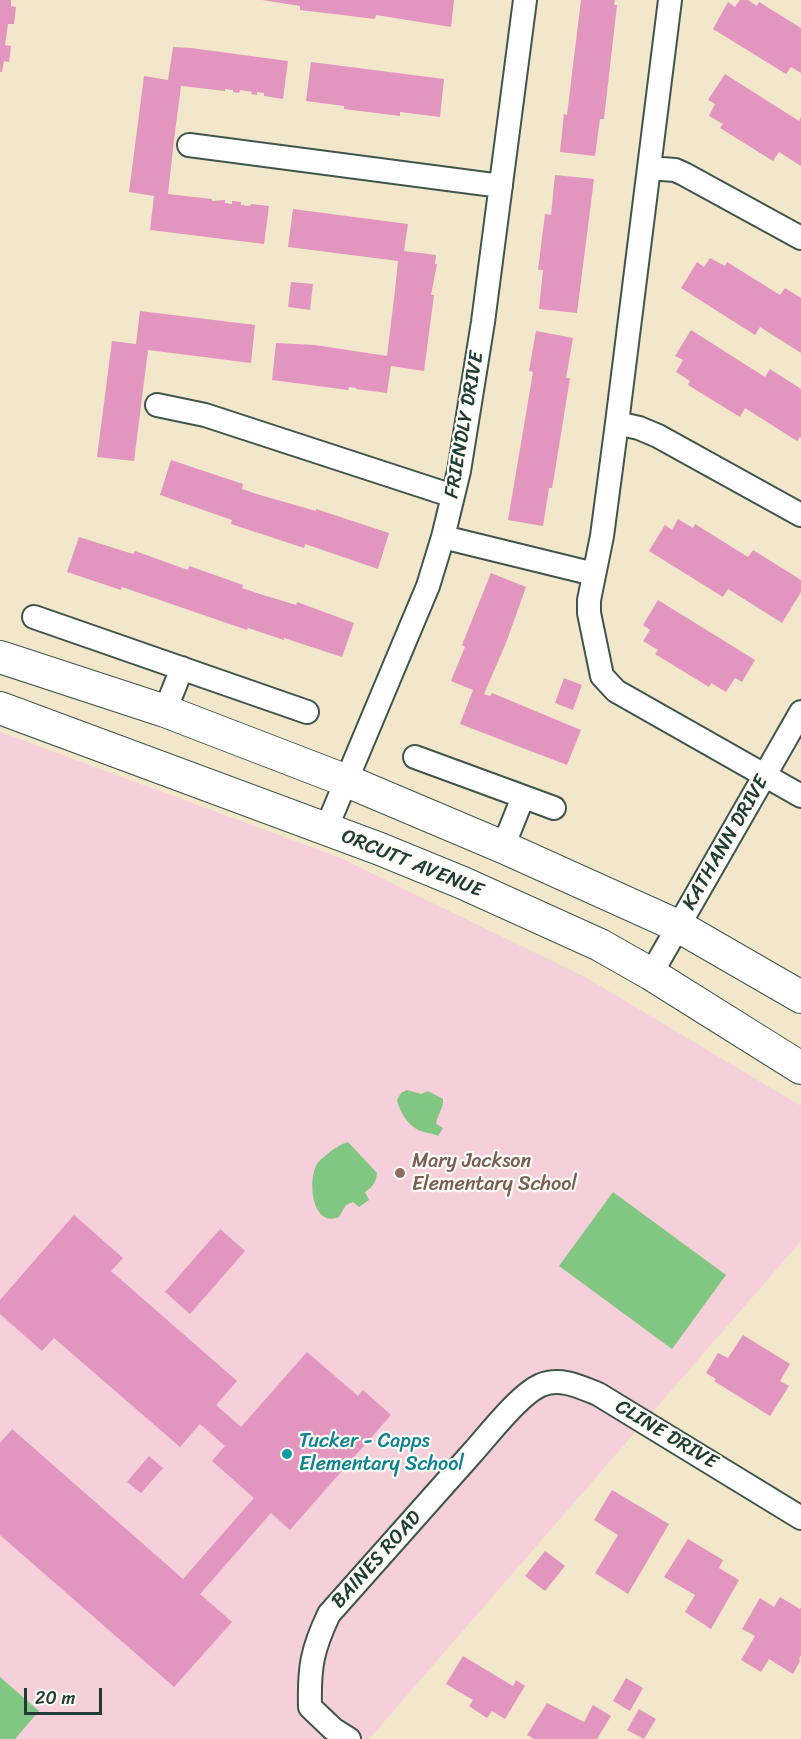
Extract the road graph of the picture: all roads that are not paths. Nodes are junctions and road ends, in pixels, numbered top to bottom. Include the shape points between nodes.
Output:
1 (525, 0) edge
2 (670, 0) edge
3 (189, 146) dead end
4 (649, 168) junction
5 (501, 186) junction
6 (801, 238) edge
7 (157, 405) dead end
8 (617, 423) junction
9 (453, 496) junction
10 (801, 515) edge
11 (443, 537) junction
12 (594, 574) junction
13 (34, 617) dead end
14 (0, 657) edge
15 (182, 668) junction
16 (0, 708) edge
17 (165, 711) junction
18 (307, 712) dead end
19 (801, 712) edge
20 (415, 757) dead end
21 (765, 775) junction
22 (347, 781) junction
23 (801, 796) edge
24 (524, 797) junction
25 (554, 808) dead end
26 (326, 829) junction
27 (503, 848) junction
28 (678, 926) junction
29 (651, 974) junction
30 (801, 997) edge
31 (801, 1068) edge
32 (525, 1396) joint
33 (801, 1518) edge
34 (349, 1739) edge

1 - 5 street, FRIENDLY DRIVE
2 - 4 street
3 - 5 street
4 - 6 street via 684,174
4 - 8 street
5 - 9 street, FRIENDLY DRIVE via 467,430
7 - 9 street via 205,415
8 - 10 street via 657,436
8 - 12 street
9 - 11 street, FRIENDLY DRIVE
11 - 12 street
11 - 22 street, FRIENDLY DRIVE via 428,586
12 - 21 street via 589,613 602,676 608,684
13 - 15 street
14 - 17 main road
15 - 17 street
15 - 18 street
16 - 26 main road, ORCUTT AVENUE
17 - 22 main road
19 - 21 street, KATHANN DRIVE
20 - 24 street
21 - 23 street
21 - 28 street, KATHANN DRIVE
22 - 26 street, FRIENDLY DRIVE
22 - 27 main road
24 - 25 street
24 - 27 street
26 - 29 main road, ORCUTT AVENUE via 474,888 600,945
27 - 28 main road
28 - 29 street, KATHANN DRIVE
28 - 30 main road
29 - 31 main road, ORCUTT AVENUE
32 - 33 street, CLINE DRIVE via 556,1381 598,1394
32 - 34 street, BAINES ROAD via 329,1614 316,1641 309,1673 310,1707

